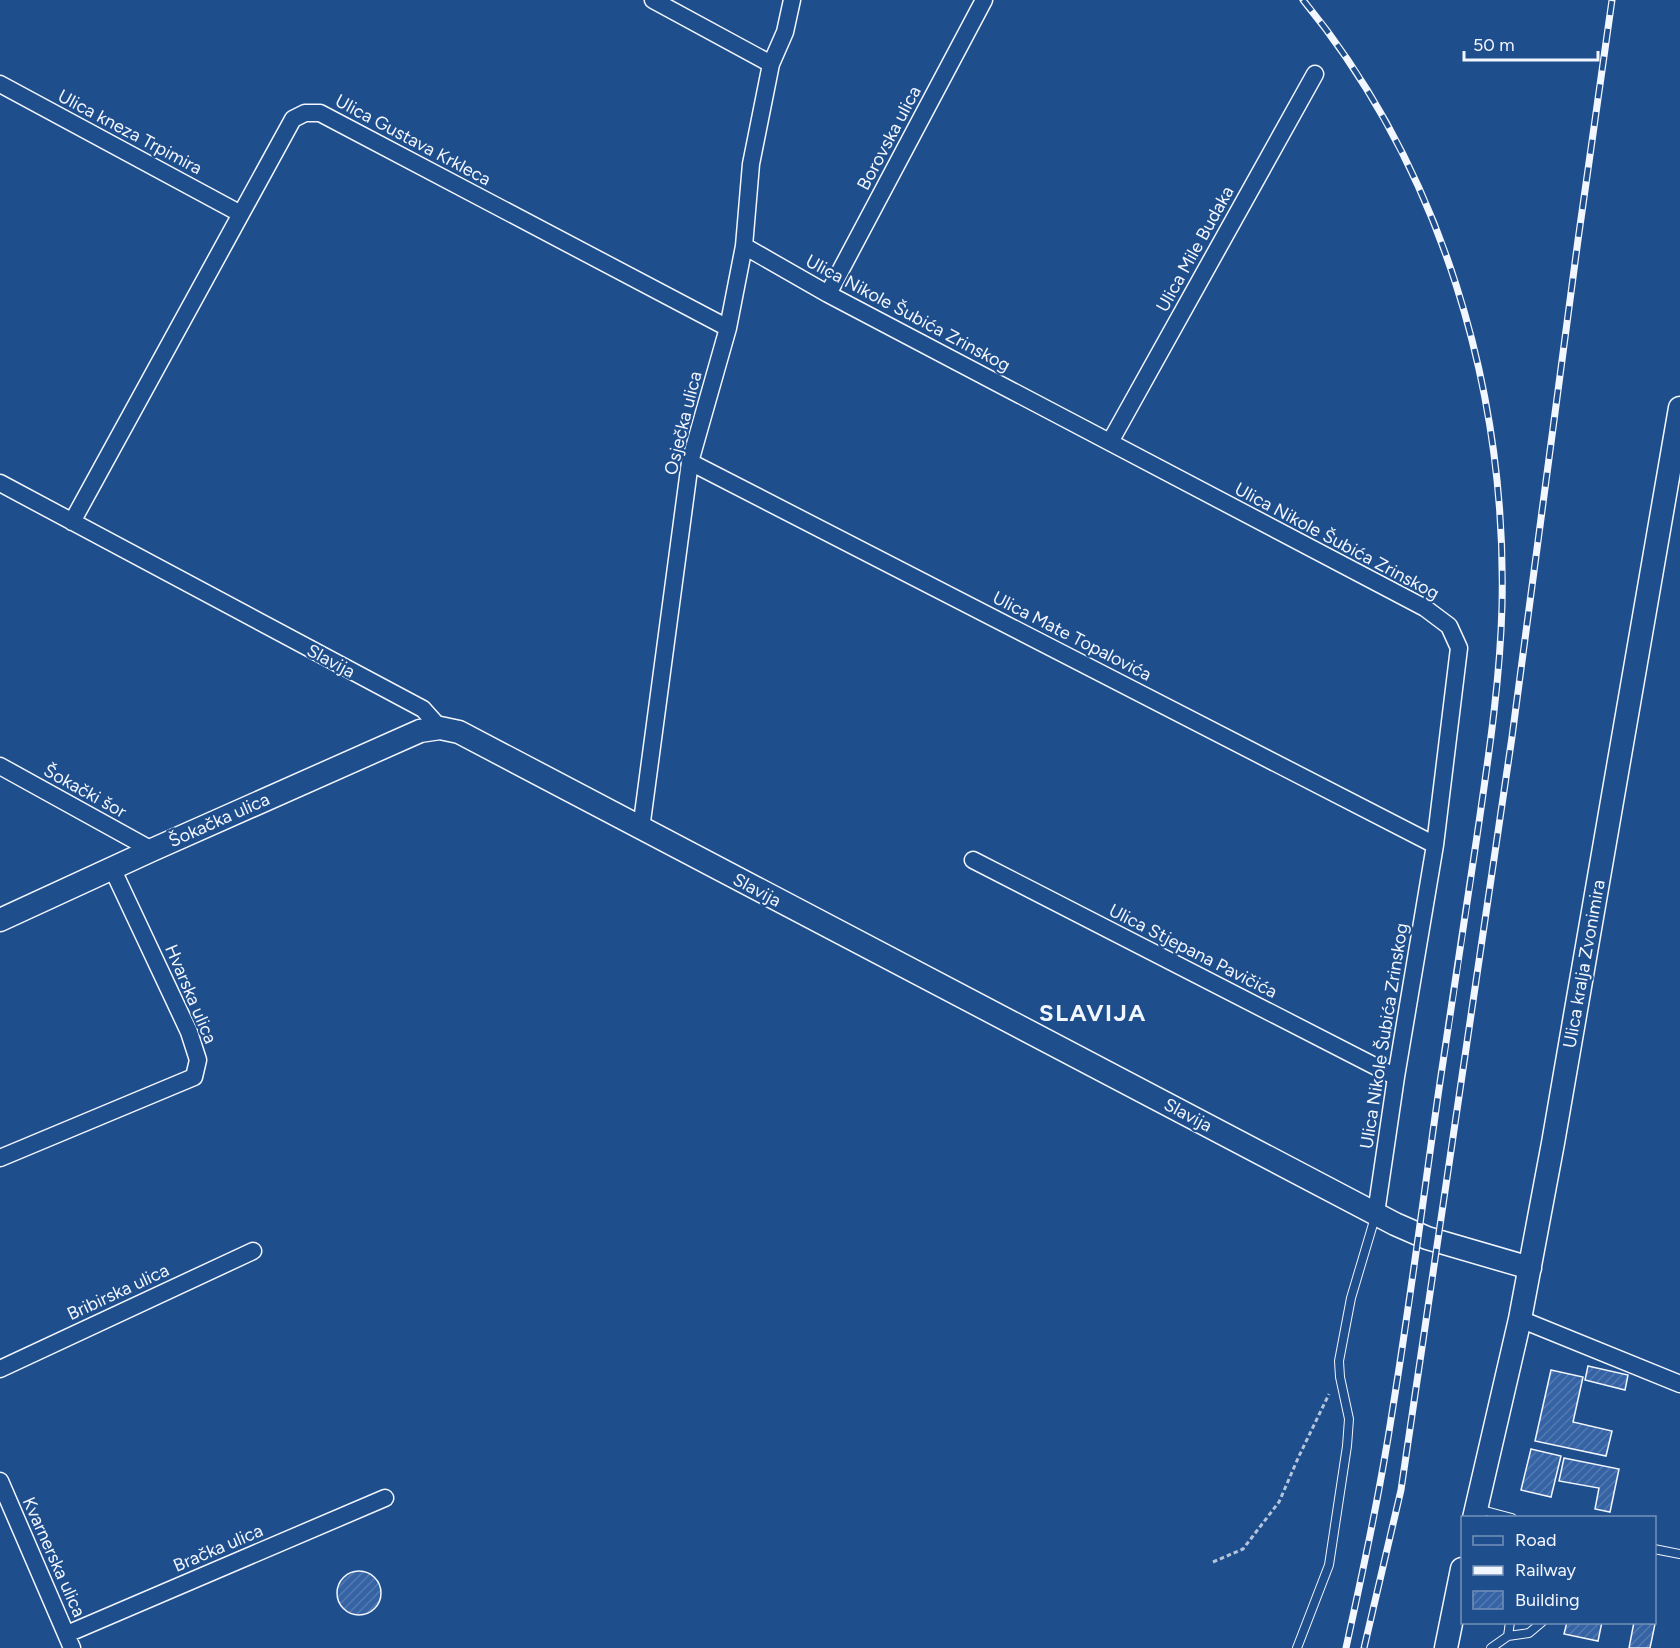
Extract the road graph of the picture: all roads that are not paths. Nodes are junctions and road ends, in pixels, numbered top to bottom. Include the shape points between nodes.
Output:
1 (653, 0) edge
2 (792, 0) edge
3 (984, 0) edge
4 (771, 64) junction
5 (1315, 74) dead end
6 (0, 84) edge
7 (241, 214) junction
8 (744, 246) junction
9 (828, 294) junction
10 (728, 328) junction
11 (1680, 408) edge
12 (1110, 442) junction
13 (690, 462) junction
14 (0, 483) edge
15 (72, 522) junction
16 (440, 728) junction
17 (0, 766) edge
18 (641, 829) junction
19 (1435, 846) junction
20 (152, 850) junction
21 (973, 860) dead end
22 (112, 868) junction
23 (0, 920) edge
24 (1396, 1077) junction
25 (0, 1158) edge
26 (1376, 1214) junction
27 (253, 1251) dead end
28 (1530, 1268) junction
29 (1520, 1319) junction
30 (0, 1369) edge
31 (1680, 1384) edge
32 (0, 1481) edge
33 (385, 1498) dead end
34 (1474, 1513) edge
35 (1497, 1516) edge
36 (1656, 1549) edge
37 (1680, 1554) edge
38 (1461, 1574) edge
39 (1510, 1624) edge
40 (1541, 1624) edge
41 (1508, 1636) junction
42 (69, 1641) edge
43 (1297, 1648) edge
44 (1446, 1648) edge
45 (1491, 1648) edge

1 - 4 street
2 - 4 street, Osječka ulica via 785,32
3 - 9 street, Borovska ulica
4 - 8 street, Osječka ulica via 751,164
5 - 12 street, Ulica Mile Budaka
6 - 7 street, Ulica kneza Trpimira
7 - 10 street, Ulica Gustava Krkleca via 293,119 305,113 320,113
7 - 15 street, Ulica Gustava Krkleca
8 - 9 street, Ulica Nikole Šubića Zrinskog
8 - 10 street, Osječka ulica
9 - 12 street, Ulica Nikole Šubića Zrinskog
10 - 13 street, Osječka ulica
11 - 28 street, Ulica kralja Zvonimira
12 - 19 street, Ulica Nikole Šubića Zrinskog via 1425,608 1449,626 1459,648
13 - 18 street, Osječka ulica
13 - 19 street, Ulica Mate Topalovića
14 - 15 street, Slavija
15 - 16 street, Slavija via 423,710
16 - 18 street, Slavija via 459,732
16 - 20 street, Šokačka ulica via 420,731
17 - 20 street, Šokački šor
18 - 26 street, Slavija
19 - 24 street, Ulica Nikole Šubića Zrinskog
20 - 22 street, Šokačka ulica
21 - 24 street, Ulica Stjepana Pavičića
22 - 23 street, Šokačka ulica
22 - 25 street, Hvarska ulica via 189,1032 198,1060 194,1077
24 - 26 street, Ulica Nikole Šubića Zrinskog
26 - 28 street, Slavija via 1427,1238
26 - 43 lane via 1351,1298 1339,1361 1349,1419 1329,1565
27 - 30 street, Bribirska ulica
28 - 29 street, Ulica kralja Zvonimira
29 - 31 street
29 - 34 street, Ulica kralja Zvonimira
32 - 42 street, Kvarnerska ulica
33 - 42 street, Bračka ulica
34 - 35 lane
36 - 37 lane
38 - 44 street
39 - 41 lane
40 - 41 lane via 1529,1633
41 - 45 lane

